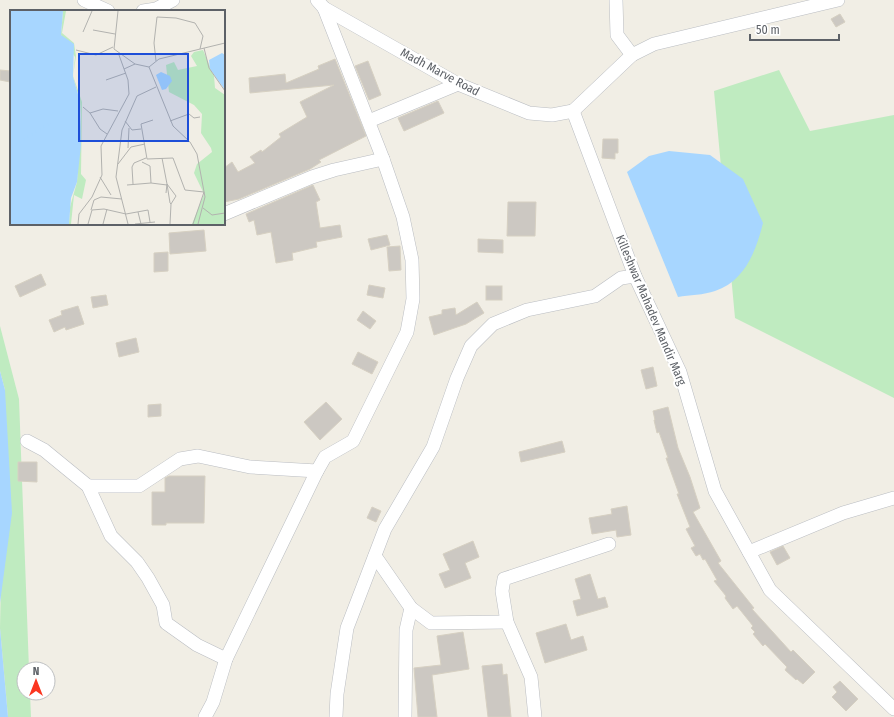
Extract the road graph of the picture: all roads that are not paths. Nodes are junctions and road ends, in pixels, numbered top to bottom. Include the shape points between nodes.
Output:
1 (84, 0) edge
2 (173, 0) edge
3 (616, 0) edge
4 (838, 0) edge
5 (321, 4) edge
6 (106, 10) edge
7 (147, 10) edge
8 (632, 55) junction
9 (458, 84) junction
10 (573, 111) junction
11 (369, 121) junction
12 (383, 159) junction
13 (225, 214) edge
14 (634, 276) junction
15 (27, 441) dead end
16 (317, 471) junction
17 (88, 486) junction
18 (894, 498) edge
19 (609, 544) dead end
20 (749, 552) junction
21 (375, 556) junction
22 (410, 608) junction
23 (507, 622) junction
24 (226, 659) junction
25 (894, 709) edge
26 (205, 717) edge
27 (336, 717) edge
28 (405, 717) edge
29 (535, 717) edge

1 - 6 street
2 - 7 street
3 - 8 street via 617,35
4 - 8 street via 654,44
5 - 9 street, Madh Marve Road
5 - 11 street
8 - 10 street
9 - 10 street, Madh Marve Road via 529,113 552,115
9 - 11 street
10 - 14 street, Killeshwar Mahadev Mandir Marg
11 - 12 street
12 - 13 street via 312,177
12 - 16 street via 403,217 412,260 413,299 407,332 353,441 325,457
14 - 20 street, Killeshwar Mahadev Mandir Marg via 680,372 715,491
14 - 21 street via 621,278 595,296 527,310 493,324 471,346 433,447 385,529
15 - 17 street via 44,450
16 - 17 street via 250,467 198,456 180,459 139,486
16 - 24 street
17 - 24 street via 111,536 134,559 148,578 163,605 166,623 197,645
18 - 20 street via 842,513
19 - 23 street via 504,579 502,591
20 - 25 street, Killeshwar Mahadev Mandir Marg via 770,590
21 - 22 street
21 - 27 street via 347,628
22 - 23 street via 431,624
22 - 28 street via 406,630
23 - 29 street via 531,677
24 - 26 street via 213,702

